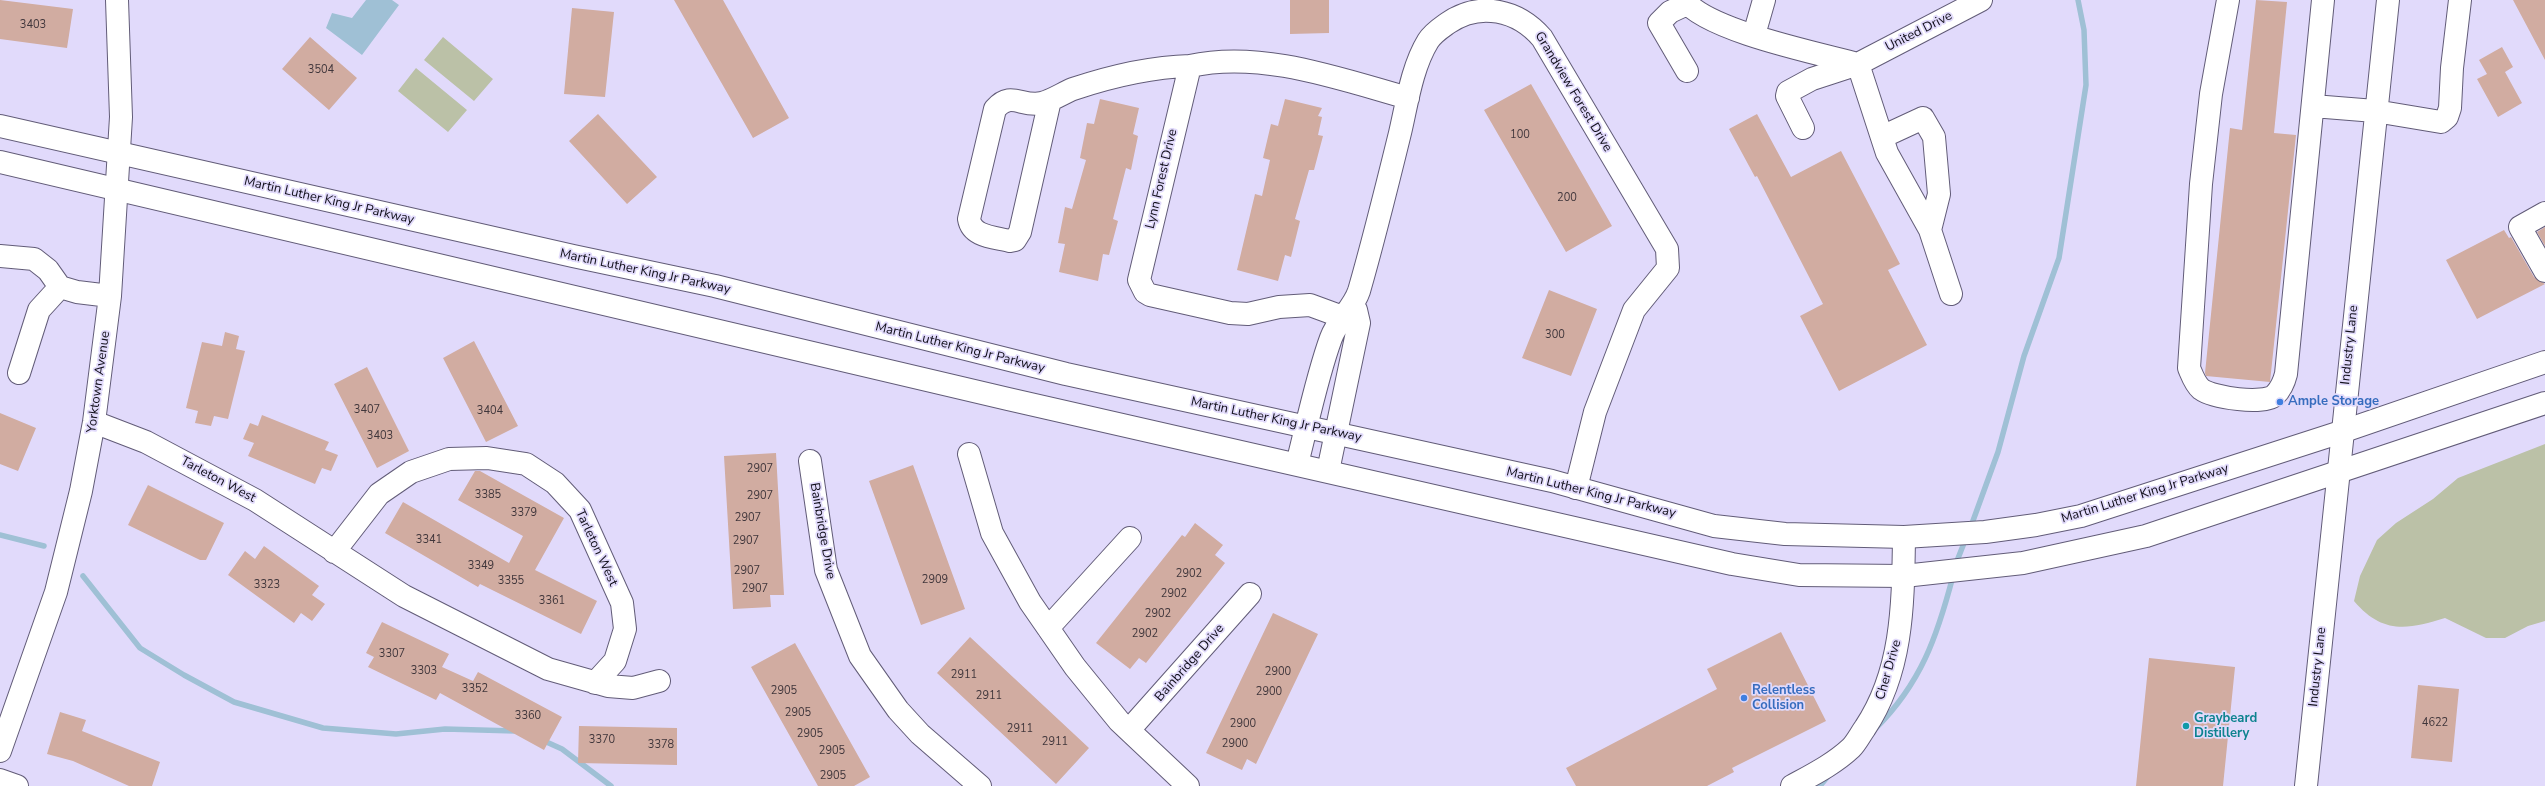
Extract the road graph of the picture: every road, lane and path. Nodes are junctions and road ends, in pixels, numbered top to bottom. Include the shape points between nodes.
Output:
1 (117, 0) edge
2 (1764, 0) edge
3 (1981, 0) edge
4 (2228, 0) edge
5 (2323, 0) edge
6 (2388, 0) edge
7 (2460, 0) edge
8 (1685, 2) edge
9 (1754, 35) junction
10 (1858, 64) junction
11 (1190, 66) junction
12 (1686, 71) dead end
13 (1408, 98) junction
14 (1050, 100) junction
15 (2313, 106) junction
16 (2376, 111) junction
17 (0, 126) edge
18 (1803, 128) dead end
19 (1882, 137) junction
20 (117, 154) junction
21 (0, 162) edge
22 (117, 188) junction
23 (2545, 213) edge
24 (1930, 230) junction
25 (0, 256) edge
26 (2545, 271) edge
27 (60, 287) junction
28 (1951, 294) dead end
29 (110, 296) junction
30 (1352, 314) junction
31 (2545, 362) edge
32 (19, 373) dead end
33 (2545, 403) edge
34 (94, 422) junction
35 (1307, 426) junction
36 (1336, 432) junction
37 (2341, 432) junction
38 (969, 454) dead end
39 (810, 461) dead end
40 (1297, 464) junction
41 (1328, 471) junction
42 (2338, 472) junction
43 (1576, 488) junction
44 (1904, 537) junction
45 (1130, 538) dead end
46 (334, 552) junction
47 (1904, 576) junction
48 (1250, 594) dead end
49 (1048, 628) junction
50 (659, 681) dead end
51 (595, 683) junction
52 (1129, 730) junction
53 (0, 751) edge
54 (0, 780) edge
55 (1184, 785) edge
56 (17, 786) edge
57 (980, 786) edge
58 (1792, 786) edge
59 (2306, 786) edge

1 - 20 street, Yorktown Avenue via 121,116
2 - 9 street
3 - 10 street, United Drive
4 - 15 street via 2211,94 2201,184 2189,368 2200,389 2213,395 2260,401 2274,396 2283,385
5 - 15 street
6 - 16 street, Industry Lane
7 - 16 street via 2447,117 2441,122 2435,122
8 - 9 street via 1706,18
8 - 12 street via 1659,23
9 - 10 street
10 - 18 street, United Drive via 1812,79 1788,92 1787,96
10 - 19 street
11 - 13 street via 1203,63 1240,63 1302,68
11 - 14 street via 1159,66 1111,76
11 - 30 street, Lynn Forest Drive via 1139,280 1141,287 1150,295 1230,313 1248,314 1310,304
13 - 30 street, Grandview Forest Drive via 1372,247
13 - 43 street, Grandview Forest Drive via 1429,39 1452,20 1469,12 1489,10 1504,12 1532,26 1542,38 1667,249 1668,268 1634,310 1606,383 1595,412
14 - 14 street via 1033,104 1009,99 1001,102 995,109 969,219 970,227 976,233 1010,241 1015,240 1020,232
15 - 16 street
16 - 37 street, Industry Lane
17 - 20 street, Martin Luther King Jr Parkway
19 - 24 street via 1887,153
19 - 24 street via 1923,118 1934,137 1939,194
20 - 22 street, Yorktown Avenue
20 - 35 street, Martin Luther King Jr Parkway via 715,286 1029,365
21 - 22 street
22 - 29 street, Yorktown Avenue
22 - 40 street via 1000,397
23 - 26 street via 2520,227
24 - 28 street
25 - 27 street via 34,259 48,270
27 - 29 street via 76,292
27 - 32 street via 39,310
29 - 34 street, Yorktown Avenue
30 - 35 street, Grandview Forest Drive via 1331,338
30 - 36 street, Grandview Forest Drive
31 - 37 street, Martin Luther King Jr Parkway
33 - 42 street
34 - 46 street, Tarleton West via 146,442 248,496
34 - 53 street, Yorktown Avenue via 81,491 56,592
35 - 36 street, Martin Luther King Jr Parkway
35 - 40 street, Grandview Forest Drive
36 - 41 street, Grandview Forest Drive
36 - 43 street, Martin Luther King Jr Parkway
37 - 42 street, Industry Lane
37 - 44 street, Martin Luther King Jr Parkway via 2081,516 1985,532
38 - 49 street via 992,533 1030,602
39 - 57 street, Bainbridge Drive via 826,570 860,656 894,704 920,734
40 - 41 street
41 - 47 street via 1732,564 1799,575
42 - 47 street via 2146,536 2087,551 2023,563
42 - 59 street, Industry Lane
43 - 44 street, Martin Luther King Jr Parkway via 1714,526 1785,534
44 - 47 street, Cher Drive
45 - 49 street
46 - 51 street, Tarleton West via 404,596 548,669
46 - 51 street, Tarleton West via 379,494 411,472 449,459 487,458 526,464 555,483 580,510 622,603 625,629 615,661
47 - 58 street, Cher Drive via 1899,637 1887,688 1879,708 1852,748 1831,764
48 - 52 street, Bainbridge Drive
49 - 52 street via 1074,667
50 - 51 street, Tarleton West via 633,688
52 - 55 street
54 - 56 street

